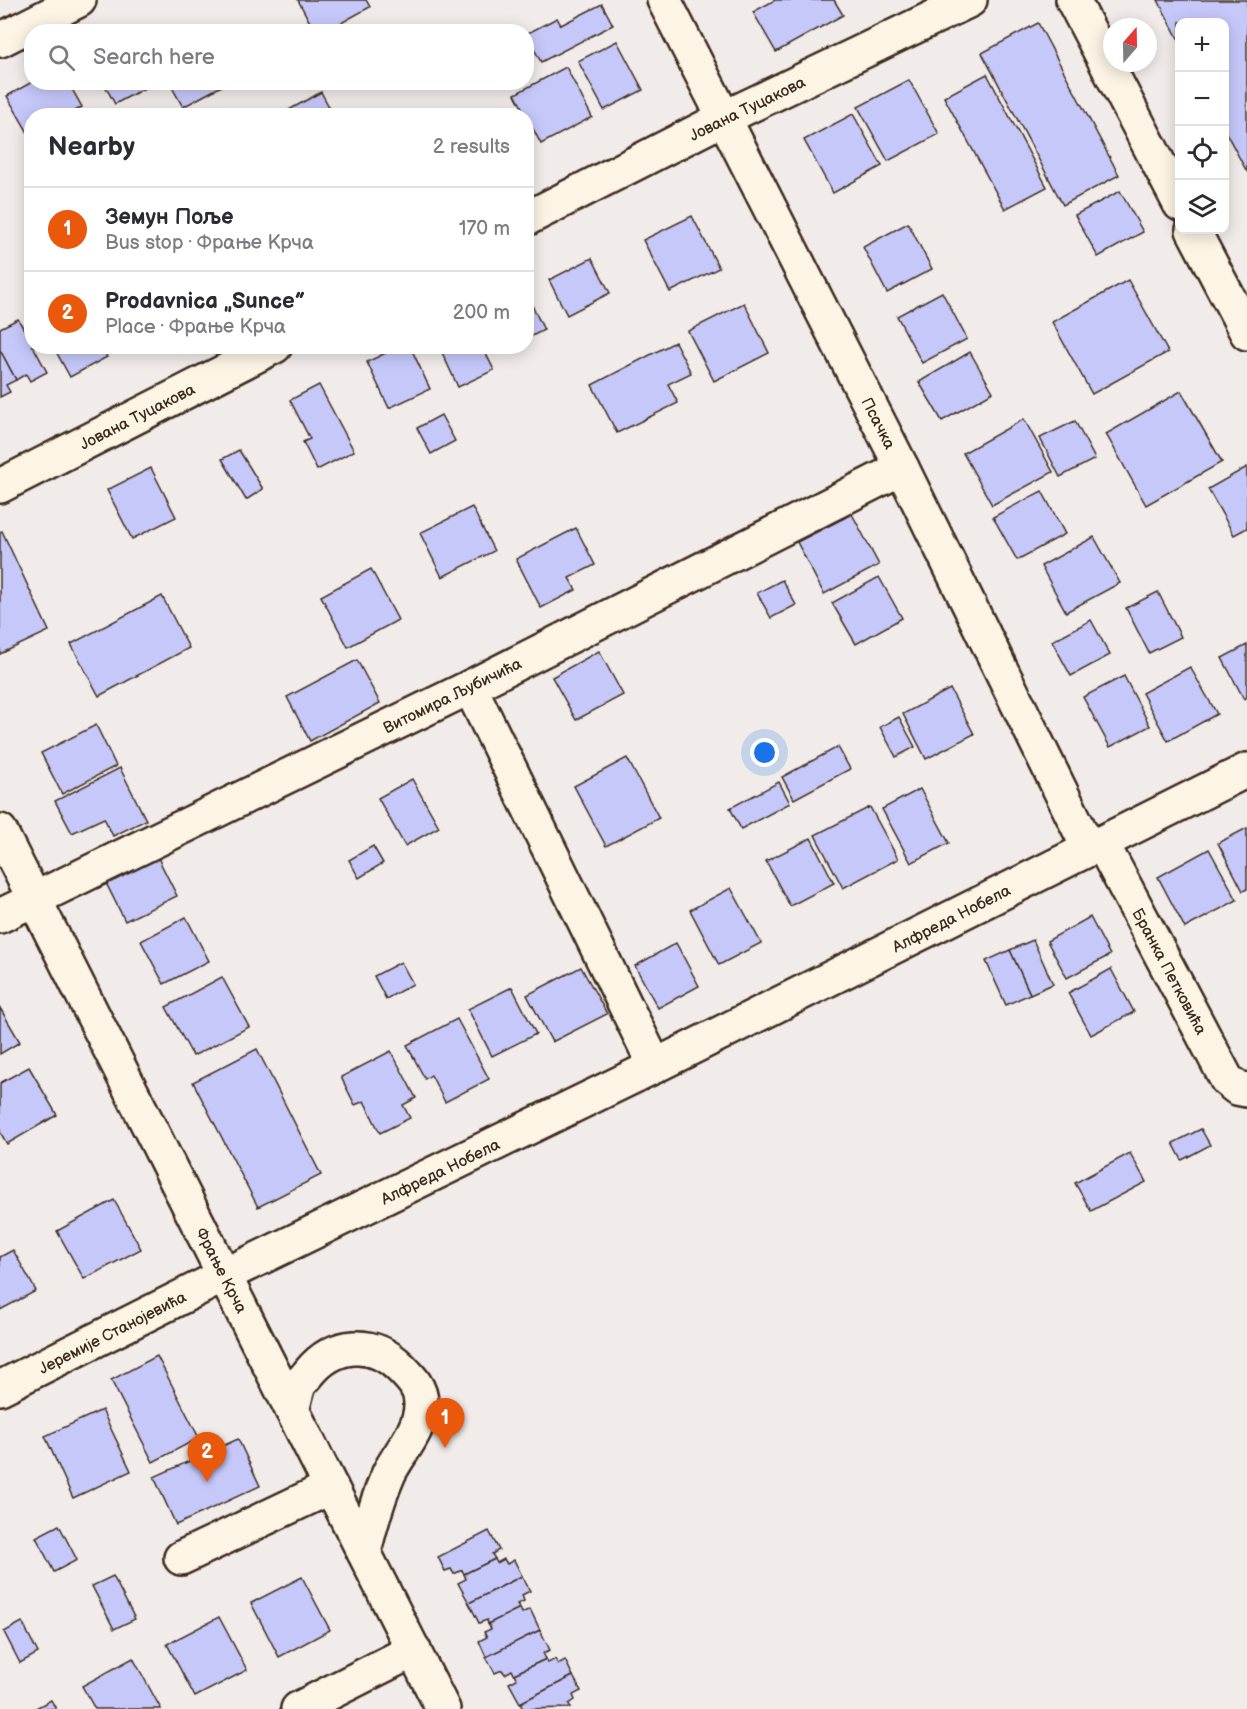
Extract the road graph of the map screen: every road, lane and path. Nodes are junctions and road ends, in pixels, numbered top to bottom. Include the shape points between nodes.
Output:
1 (79, 0) edge
2 (664, 0) edge
3 (970, 0) edge
4 (1073, 0) edge
5 (32, 24) edge
6 (24, 28) edge
7 (0, 40) edge
8 (724, 118) junction
9 (1175, 196) edge
10 (534, 215) edge
11 (1195, 234) edge
12 (1247, 333) edge
13 (259, 354) edge
14 (902, 468) junction
15 (0, 486) edge
16 (470, 687) junction
17 (1247, 770) edge
18 (0, 831) edge
19 (1096, 846) junction
20 (34, 898) junction
21 (0, 916) edge
22 (655, 1066) junction
23 (1247, 1090) edge
24 (225, 1275) junction
25 (0, 1388) edge
26 (292, 1410) junction
27 (331, 1487) junction
28 (364, 1552) junction
29 (181, 1558) dead end
30 (414, 1650) junction
31 (298, 1709) edge
32 (443, 1709) edge

1 - 5 street
2 - 8 street, Псачка
3 - 8 street, Јована Туцакова
4 - 9 street
6 - 7 street
8 - 10 street, Јована Туцакова
8 - 14 street, Псачка
11 - 12 street
13 - 15 street, Јована Туцакова
14 - 16 street, Витомира Љубичића
14 - 19 street, Псачка
16 - 20 street, Витомира Љубичића
16 - 22 street
17 - 19 street, Алфреда Нобела
18 - 20 street, Фрање Крча
19 - 22 street, Алфреда Нобела
19 - 23 street, Бранка Петковића via 1227,1080
20 - 21 street, Витомира Љубичића
20 - 24 street, Фрање Крча
22 - 24 street, Алфреда Нобела
24 - 25 street, Јеремије Станојевића
24 - 26 street, Фрање Крча
26 - 27 street, Фрање Крча
26 - 28 street via 300,1383 317,1363 342,1349 364,1348 383,1354 414,1382 422,1405 420,1417 390,1472
27 - 28 street, Фрање Крча
27 - 29 street
28 - 30 street, Фрање Крча
30 - 31 street
30 - 32 street, Фрање Крча

